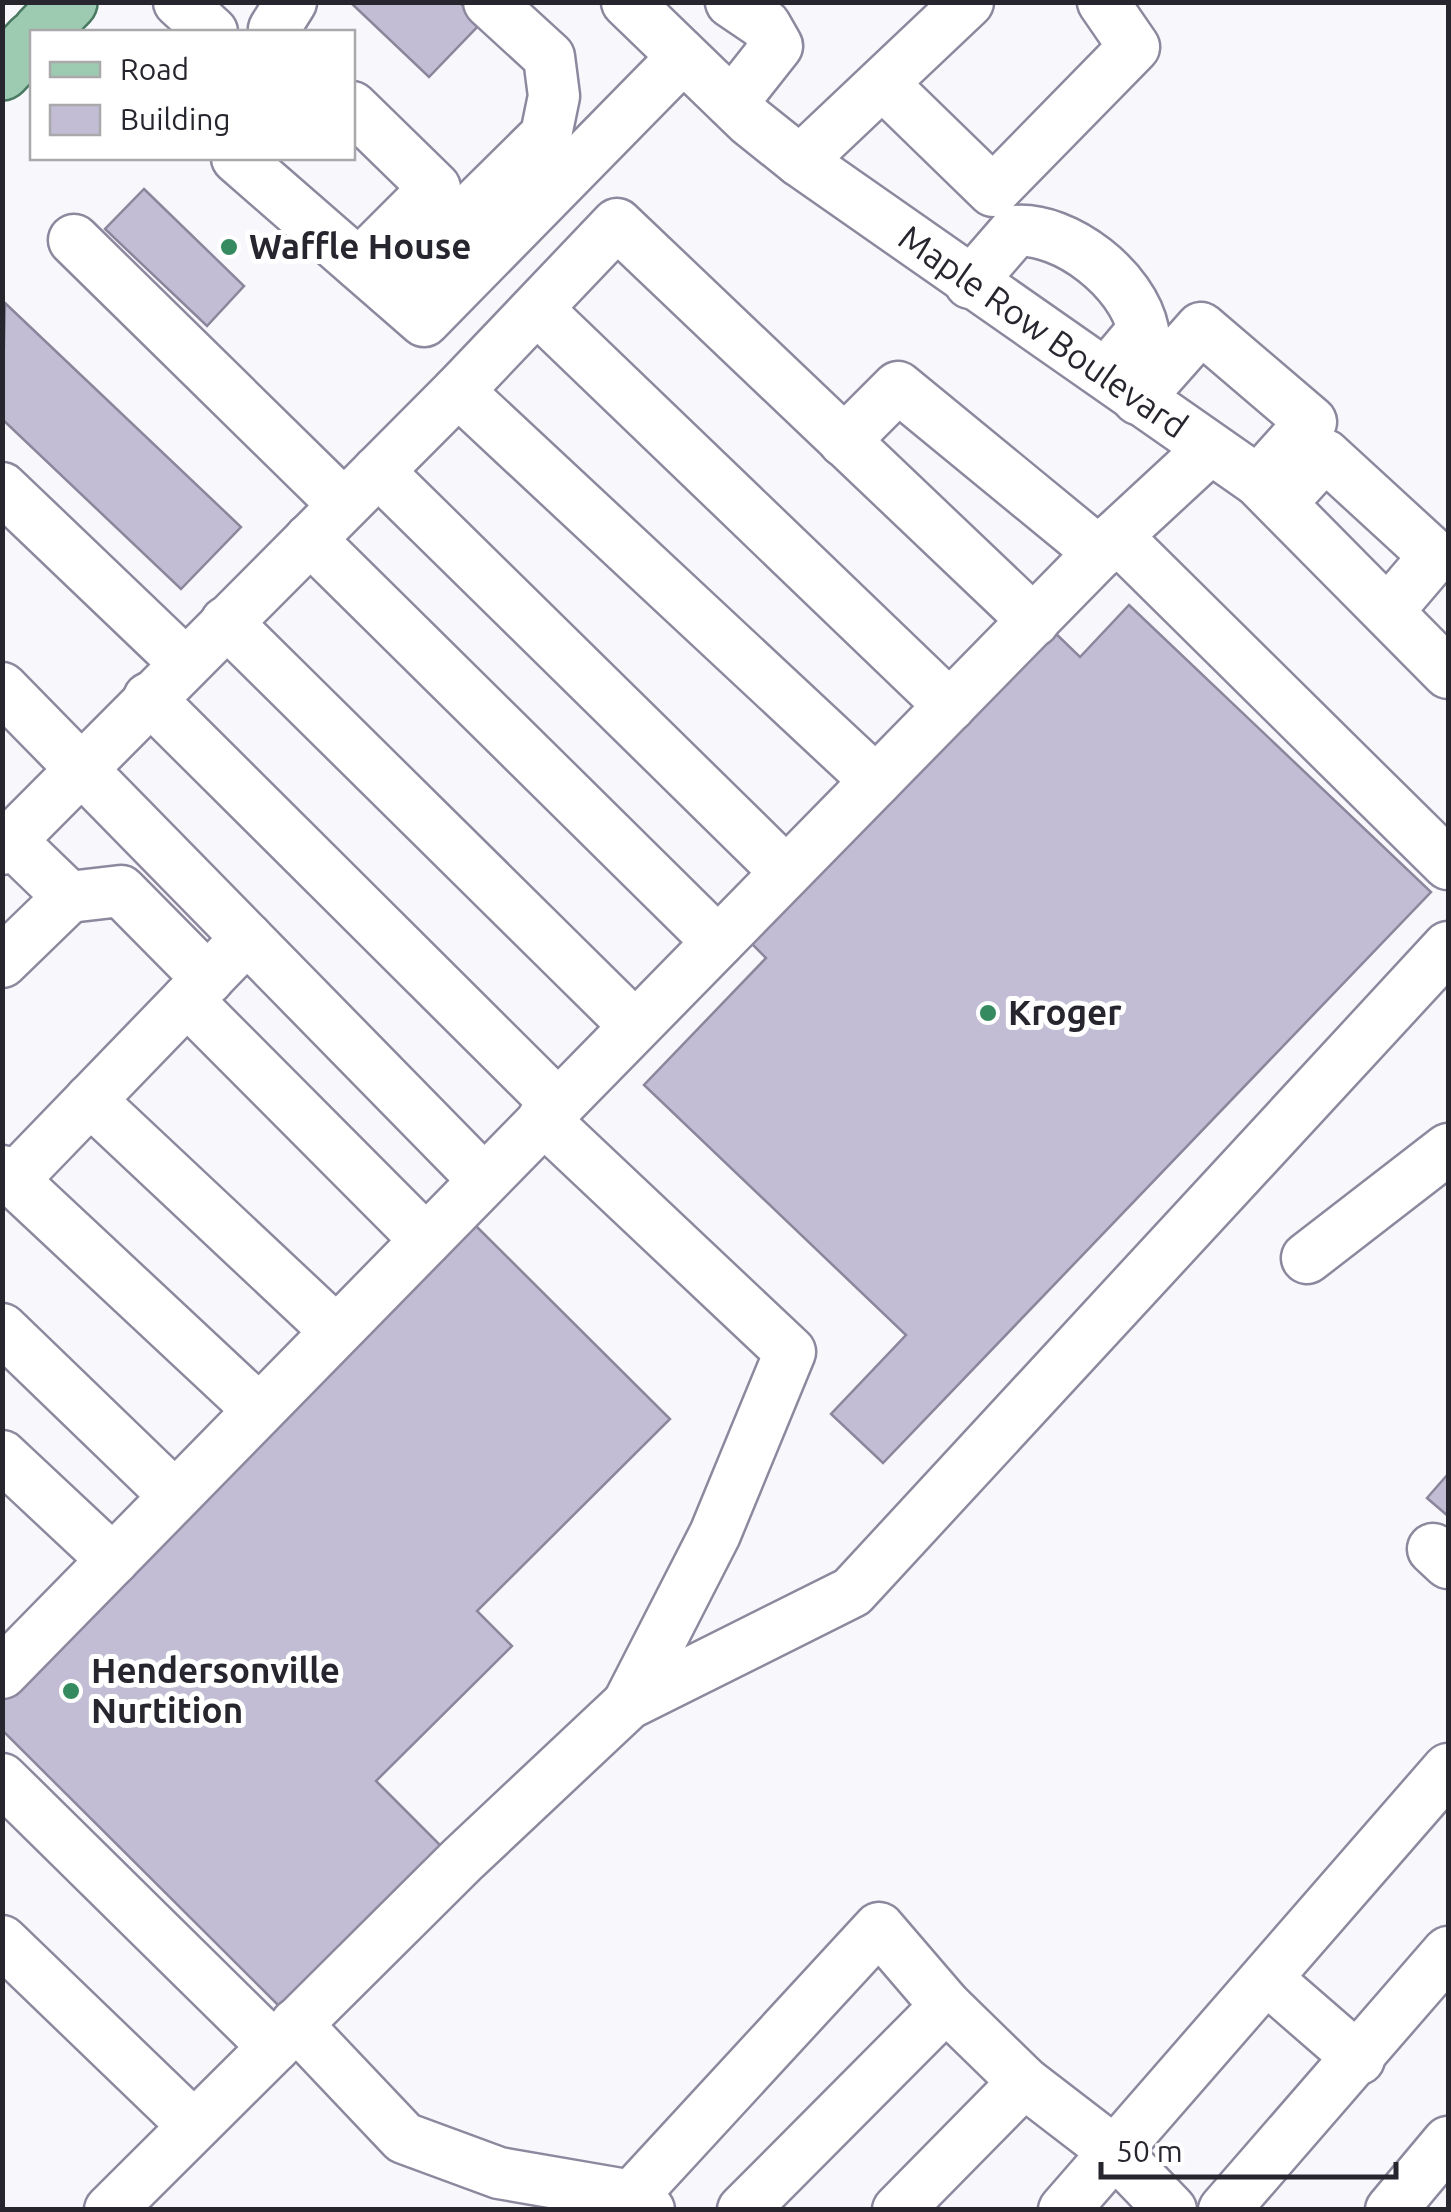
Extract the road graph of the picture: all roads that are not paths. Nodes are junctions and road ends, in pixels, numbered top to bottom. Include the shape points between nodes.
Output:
1 (179, 2) edge
2 (489, 2) edge
3 (627, 2) edge
4 (731, 2) edge
5 (968, 2) edge
6 (1109, 5) edge
7 (210, 30) edge
8 (30, 38) edge
9 (548, 57) junction
10 (683, 57) junction
11 (2, 72) edge
12 (885, 86) junction
13 (732, 103) junction
14 (355, 110) edge
15 (620, 121) junction
16 (239, 160) edge
17 (800, 161) junction
18 (74, 240) dead end
19 (970, 283) junction
20 (391, 292) junction
21 (538, 309) junction
22 (471, 378) junction
23 (1122, 386) junction
24 (844, 441) junction
25 (1210, 449) junction
26 (2, 488) edge
27 (1270, 492) junction
28 (344, 505) junction
29 (1108, 545) junction
30 (1388, 611) junction
31 (1034, 621) junction
32 (226, 622) junction
33 (1441, 651) edge
34 (185, 663) junction
35 (2, 688) edge
36 (149, 698) junction
37 (950, 706) junction
38 (80, 767) junction
39 (876, 781) junction
40 (7, 845) edge
41 (1448, 864) edge
42 (786, 872) junction
43 (69, 897) junction
44 (247, 938) junction
45 (718, 942) junction
46 (1448, 946) edge
47 (2, 962) edge
48 (198, 989) junction
49 (635, 1026) junction
50 (90, 1100) junction
51 (551, 1112) junction
52 (1448, 1149) edge
53 (8, 1175) edge
54 (484, 1180) junction
55 (426, 1240) junction
56 (1307, 1258) dead end
57 (2, 1329) edge
58 (336, 1331) junction
59 (259, 1410) junction
60 (2, 1456) edge
61 (175, 1496) junction
62 (113, 1560) junction
63 (6, 1664) edge
64 (628, 1704) junction
65 (1448, 1769) edge
66 (2, 1779) edge
67 (2, 1941) edge
68 (1448, 1952) edge
69 (1267, 1979) junction
70 (946, 2006) junction
71 (285, 2036) junction
72 (1359, 2059) junction
73 (1024, 2082) junction
74 (194, 2126) junction
75 (1448, 2142) edge
76 (1115, 2152) junction
77 (641, 2203) edge
78 (110, 2210) edge
79 (742, 2210) edge
80 (898, 2210) edge
81 (1064, 2210) edge
82 (1171, 2210) edge
83 (1224, 2210) edge
84 (1391, 2210) edge

1 - 7 street
2 - 9 street
3 - 10 street, Maple Row Boulevard
4 - 13 street via 764,25 777,46
5 - 12 street
6 - 12 street via 1134,47 993,190
8 - 11 main road
9 - 15 street
9 - 20 street via 554,96 546,135
10 - 13 street, Maple Row Boulevard
10 - 15 street
12 - 17 street
13 - 17 street, Maple Row Boulevard
14 - 20 street via 435,188
15 - 20 street
16 - 20 street
17 - 19 street, Maple Row Boulevard
18 - 28 street
19 - 23 street, Maple Row Boulevard
19 - 23 street via 1015,231 1037,230 1078,252 1126,290 1139,310 1143,330
20 - 22 street
21 - 22 street
21 - 24 street via 617,224
21 - 37 street
22 - 28 street
22 - 39 street
23 - 25 street, Maple Row Boulevard
23 - 27 street via 1201,328 1311,422
24 - 29 street via 898,388
24 - 31 street
25 - 27 street, Maple Row Boulevard
25 - 29 street
26 - 34 street
27 - 30 street, Maple Row Boulevard
27 - 30 street via 1326,455 1435,556
28 - 32 street
28 - 42 street
28 - 45 street
29 - 31 street
29 - 41 street
30 - 33 street, Maple Row Boulevard
31 - 37 street
32 - 34 street
32 - 49 street
34 - 36 street
35 - 38 street
36 - 38 street
36 - 51 street
37 - 39 street
38 - 40 street
38 - 44 street
39 - 42 street
40 - 43 street
42 - 45 street
43 - 47 street
43 - 48 street via 121,891
44 - 48 street
44 - 54 street
45 - 49 street
46 - 64 street via 852,1592
48 - 50 street
48 - 55 street
49 - 51 street
50 - 53 street
50 - 58 street
51 - 54 street
51 - 64 street via 790,1352 715,1534
52 - 56 street
53 - 59 street
54 - 55 street
55 - 58 street
57 - 61 street
58 - 59 street
59 - 61 street
60 - 62 street
61 - 62 street
62 - 63 street
64 - 71 street
65 - 69 street
66 - 71 street
67 - 74 street
68 - 72 street
69 - 72 street
69 - 76 street
70 - 73 street
70 - 77 street via 879,1928
70 - 79 street
71 - 74 street
71 - 77 street via 404,2138 499,2173
72 - 83 street
73 - 76 street
73 - 80 street
74 - 78 street
75 - 84 street
76 - 81 street
76 - 82 street

